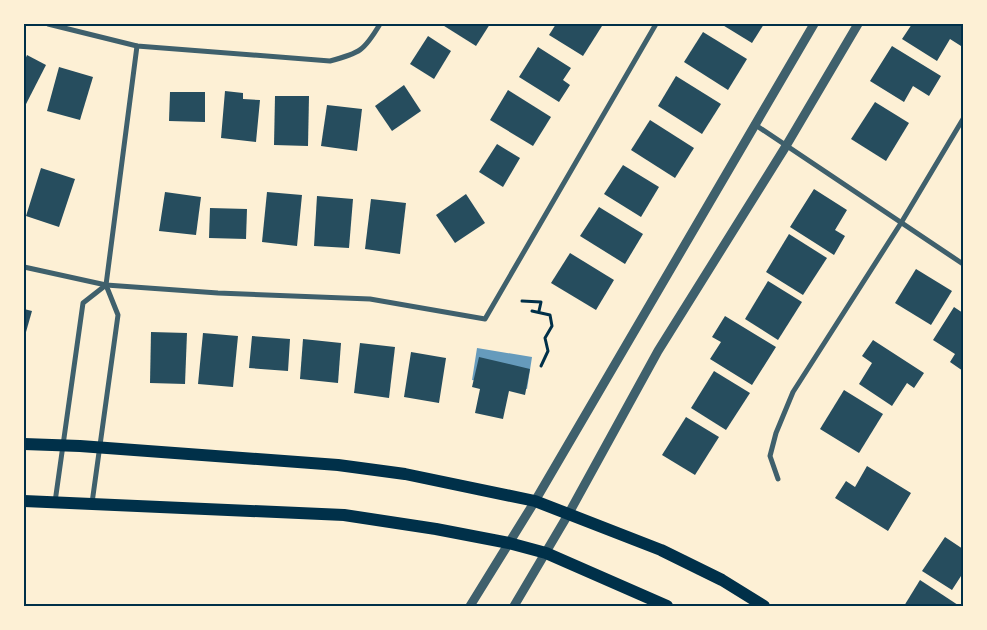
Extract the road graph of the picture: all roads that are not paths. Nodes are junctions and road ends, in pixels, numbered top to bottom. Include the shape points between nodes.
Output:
1 (48, 24) edge
2 (380, 24) edge
3 (656, 24) edge
4 (814, 24) edge
5 (858, 24) edge
6 (137, 46) junction
7 (963, 119) edge
8 (753, 124) junction
9 (786, 146) junction
10 (901, 223) junction
11 (963, 264) edge
12 (24, 267) edge
13 (106, 285) junction
14 (24, 444) edge
15 (63, 446) junction
16 (100, 448) junction
17 (778, 478) dead end
18 (24, 501) edge
19 (535, 501) junction
20 (55, 502) junction
21 (92, 504) junction
22 (569, 513) junction
23 (509, 543) junction
24 (546, 553) junction
25 (470, 606) edge
26 (514, 606) edge
27 (667, 606) edge
28 (764, 606) edge

1 - 6 street
2 - 6 street via 367,47 330,62
3 - 13 street via 485,319 370,299
4 - 8 street
5 - 9 street
6 - 13 street
7 - 10 street
8 - 9 street
8 - 19 street
9 - 10 street
9 - 22 street via 658,351
10 - 11 street
10 - 17 street via 793,392 770,456
12 - 13 street
13 - 15 street via 83,303
13 - 16 street via 118,315
14 - 15 main road
15 - 16 main road
15 - 20 street
16 - 19 main road via 338,465 405,474
16 - 21 street
18 - 20 main road
19 - 22 main road
19 - 23 street
20 - 21 main road
21 - 23 main road via 344,515
22 - 24 street
22 - 28 main road via 670,554
23 - 24 main road
23 - 25 street
24 - 26 street
24 - 27 main road

